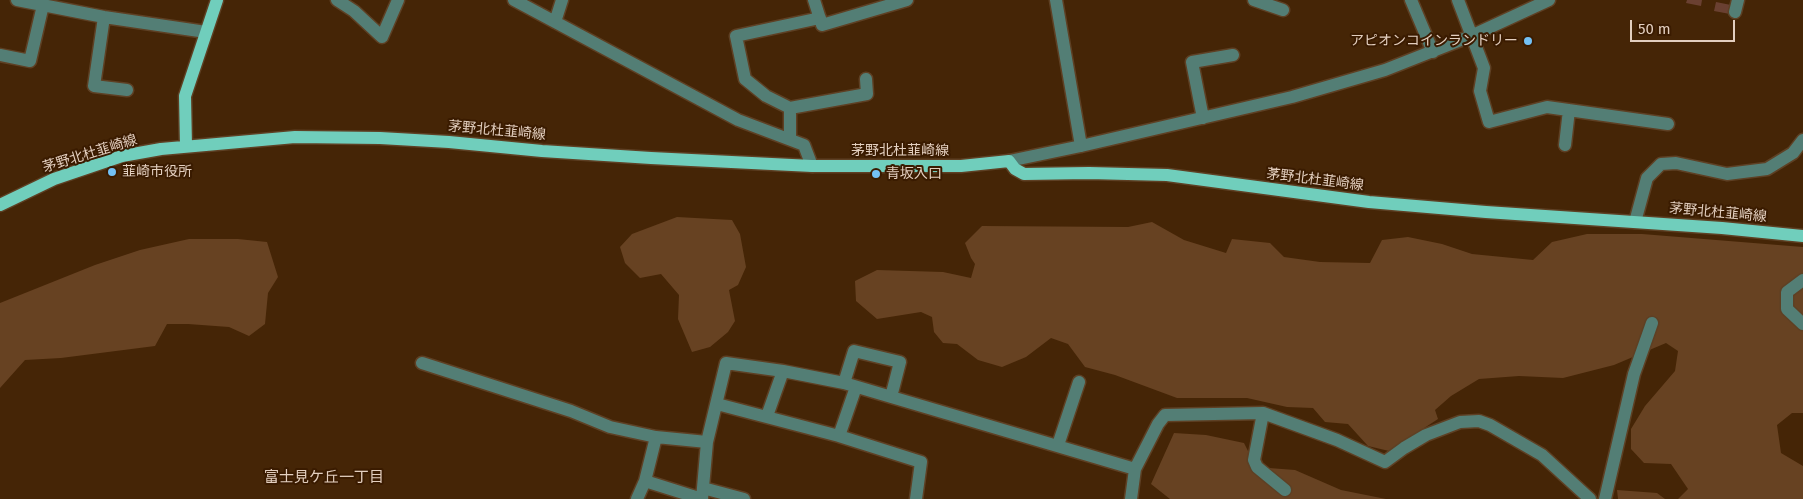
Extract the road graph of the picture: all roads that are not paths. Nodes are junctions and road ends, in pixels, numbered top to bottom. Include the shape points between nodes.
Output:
1 (17, 0) edge
2 (217, 0) edge
3 (337, 0) edge
4 (398, 0) edge
5 (514, 0) edge
6 (562, 0) edge
7 (814, 0) edge
8 (907, 0) edge
9 (1056, 0) edge
10 (1254, 0) edge
11 (1410, 0) edge
12 (1458, 0) edge
13 (1549, 0) edge
14 (44, 5) junction
15 (1283, 10) dead end
16 (104, 16) junction
17 (820, 18) junction
18 (555, 22) junction
19 (206, 32) junction
20 (1470, 36) junction
21 (1433, 52) junction
22 (0, 55) edge
23 (1233, 55) dead end
24 (866, 79) dead end
25 (127, 90) dead end
26 (790, 108) junction
27 (1570, 110) junction
28 (1203, 118) junction
29 (1668, 124) dead end
30 (790, 139) junction
31 (1803, 140) edge
32 (1565, 145) dead end
33 (186, 146) junction
34 (1080, 146) junction
35 (1008, 161) junction
36 (812, 166) junction
37 (0, 205) edge
38 (1635, 222) junction
39 (1803, 236) edge
40 (1803, 280) edge
41 (1652, 323) dead end
42 (1803, 324) edge
43 (422, 363) dead end
44 (782, 371) junction
45 (1079, 382) dead end
46 (850, 385) junction
47 (891, 397) junction
48 (717, 404) junction
49 (1263, 413) junction
50 (767, 416) junction
51 (839, 436) junction
52 (656, 437) junction
53 (707, 442) junction
54 (1058, 445) junction
55 (1135, 468) junction
56 (645, 481) junction
57 (702, 488) junction
58 (1284, 490) dead end
59 (637, 499) edge
60 (744, 499) edge
61 (916, 499) edge
62 (1131, 499) edge
63 (1590, 499) edge
64 (1605, 499) edge

1 - 14 street
2 - 19 main road
3 - 4 street via 382,37
5 - 18 street
6 - 18 street
7 - 17 street
8 - 17 street via 822,25
9 - 34 street
10 - 15 street
11 - 21 street
12 - 20 street
13 - 20 street
14 - 16 street
14 - 22 street via 30,61
16 - 19 street
16 - 25 street via 94,86
17 - 26 street via 736,36 745,80
18 - 30 street via 738,120
19 - 33 main road via 185,96
20 - 21 street
20 - 27 street via 1484,68 1480,91 1489,122 1547,107
21 - 28 street via 1385,70 1292,97
23 - 28 street via 1192,62
24 - 26 street via 868,94
26 - 30 street
27 - 29 street
27 - 32 street
28 - 34 street
30 - 36 street via 804,145
31 - 38 street via 1793,153 1767,169 1726,174 1676,163 1661,164 1647,178
33 - 36 main road, 茅野北杜韮崎線 via 295,137 380,138
33 - 37 main road, 茅野北杜韮崎線 via 161,148 99,164 54,179
34 - 35 street
35 - 36 main road, 茅野北杜韮崎線 via 961,166
35 - 38 main road, 茅野北杜韮崎線 via 1024,174 1167,176 1369,202
38 - 39 main road, 茅野北杜韮崎線
40 - 42 street via 1787,292 1787,309
41 - 64 street via 1634,374
43 - 52 street via 571,411 610,427
44 - 46 street
44 - 48 street via 726,363
44 - 50 street
45 - 54 street
46 - 47 street
46 - 47 street via 854,351 900,362
46 - 51 street
47 - 54 street
48 - 50 street
48 - 53 street
49 - 55 street via 1165,415
49 - 58 street via 1254,460 1257,467
49 - 63 street via 1337,440 1385,462 1426,435 1460,422 1479,422 1542,455
50 - 51 street
51 - 61 street via 921,462
52 - 53 street
52 - 56 street
53 - 57 street
54 - 55 street
55 - 62 street
56 - 57 street via 702,499
56 - 59 street
57 - 60 street

